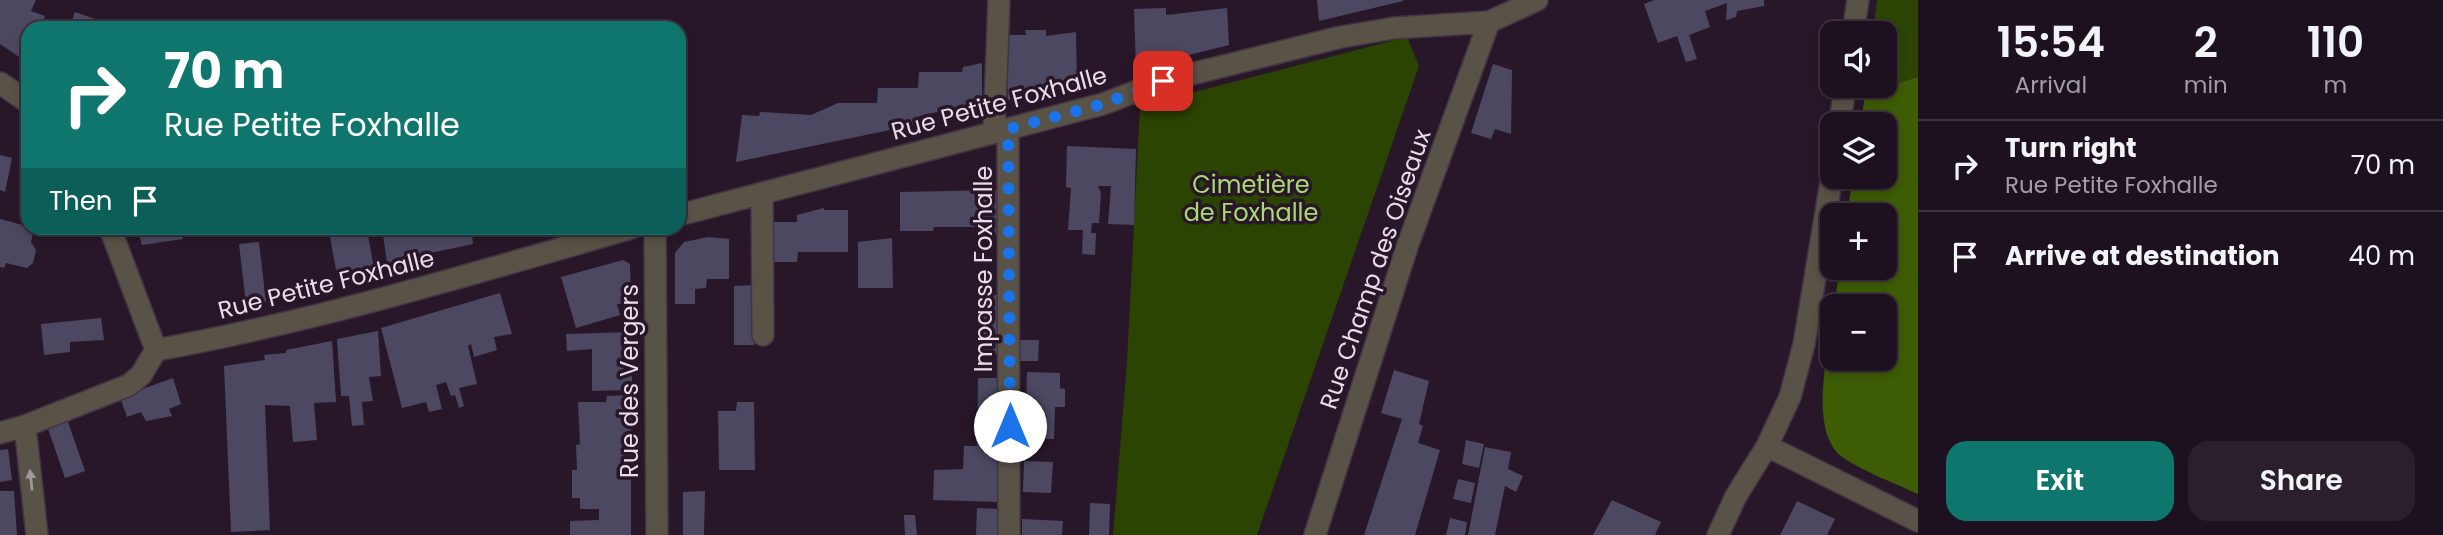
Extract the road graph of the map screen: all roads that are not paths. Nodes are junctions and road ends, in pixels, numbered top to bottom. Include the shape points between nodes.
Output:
1 (999, 0) edge
2 (1537, 0) edge
3 (1858, 0) edge
4 (1515, 4) edge
5 (1855, 21) edge
6 (1489, 22) junction
7 (0, 83) edge
8 (21, 97) edge
9 (1001, 131) junction
10 (1830, 189) edge
11 (762, 193) junction
12 (686, 213) edge
13 (113, 235) edge
14 (608, 235) edge
15 (654, 235) edge
16 (763, 335) dead end
17 (156, 349) junction
18 (25, 426) junction
19 (0, 433) edge
20 (1767, 446) junction
21 (1918, 522) edge
22 (37, 535) edge
23 (657, 535) edge
24 (1009, 535) edge
25 (1315, 535) edge
26 (1718, 535) edge

1 - 9 street, Impasse Foxhalle
2 - 4 street, Rue Petite Foxhalle
3 - 5 street
4 - 6 street, Rue Petite Foxhalle
6 - 9 street, Rue Petite Foxhalle via 1394,28 1341,37 1163,81 1103,104
6 - 25 street, Rue Champ des Oiseaux via 1407,247
7 - 8 street
9 - 11 street, Rue Petite Foxhalle
9 - 24 street, Impasse Foxhalle
10 - 20 street via 1804,344 1790,397
11 - 12 street, Rue Petite Foxhalle
11 - 16 street
13 - 17 street
14 - 17 street, Rue Petite Foxhalle via 305,318
15 - 23 street, Rue des Vergers
17 - 18 street via 141,375 129,385
18 - 19 street
22 -> 18 street
20 - 21 street
20 - 26 street

